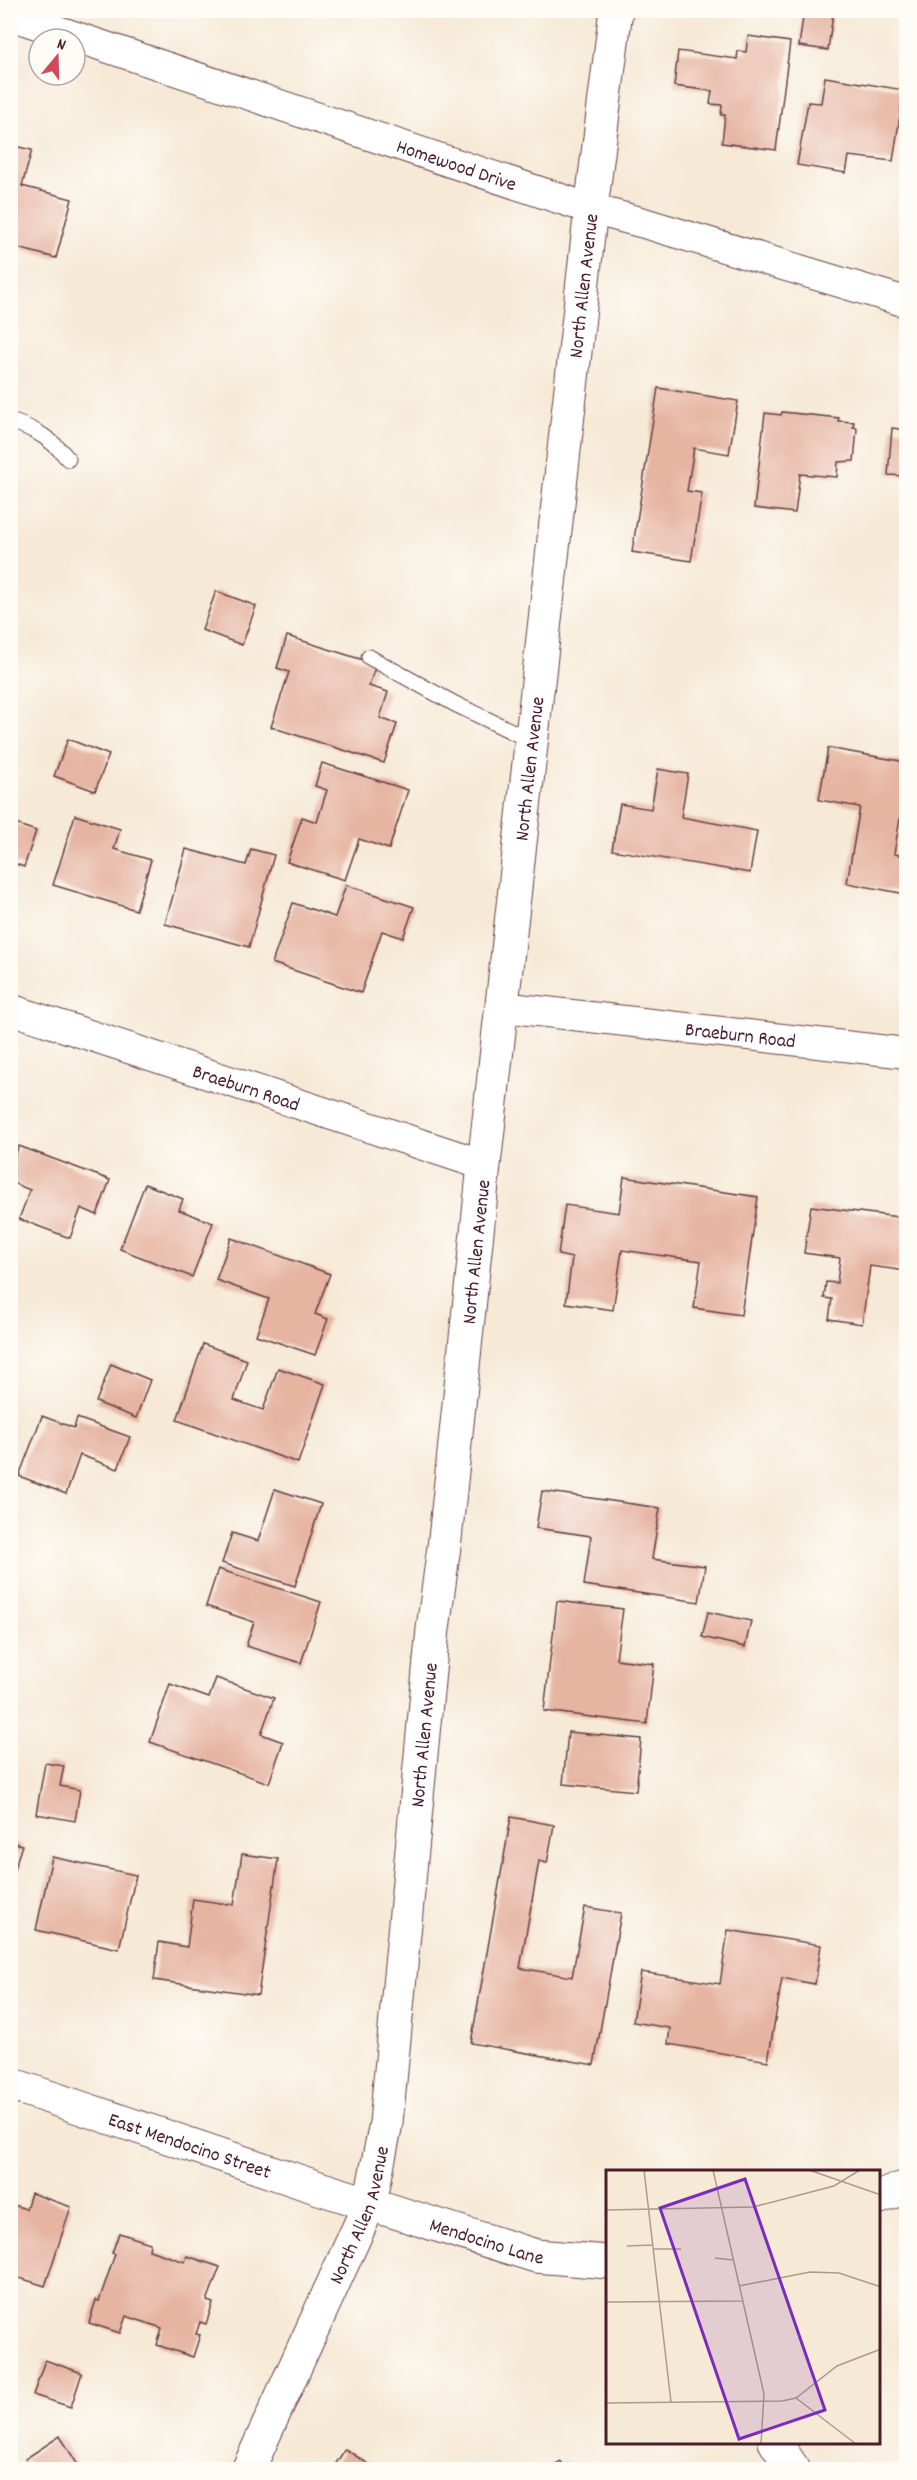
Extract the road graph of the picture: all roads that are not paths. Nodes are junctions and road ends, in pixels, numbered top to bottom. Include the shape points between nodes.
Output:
1 (616, 10) edge
2 (10, 15) edge
3 (591, 209) junction
4 (906, 302) edge
5 (10, 421) edge
6 (68, 459) dead end
7 (369, 657) dead end
8 (532, 741) junction
9 (502, 1007) junction
10 (10, 1009) edge
11 (906, 1053) edge
12 (484, 1165) junction
13 (10, 2084) edge
14 (906, 2187) edge
15 (881, 2196) edge
16 (370, 2203) junction
17 (606, 2262) edge
18 (776, 2444) edge
19 (248, 2469) edge
20 (794, 2469) edge

1 - 3 street, North Allen Avenue
2 - 3 street, Homewood Drive
3 - 4 street, Homewood Drive
3 - 8 street, North Allen Avenue
5 - 6 lane via 42,433
7 - 8 lane
8 - 9 street, North Allen Avenue
9 - 11 street, Braeburn Road
9 - 12 street, North Allen Avenue
10 - 12 street, Braeburn Road
12 - 16 street, North Allen Avenue via 432,1640 386,2123
13 - 16 street, East Mendocino Street
14 - 15 street
16 - 17 street, Mendocino Lane via 536,2256
16 - 19 street, North Allen Avenue
18 - 20 street

